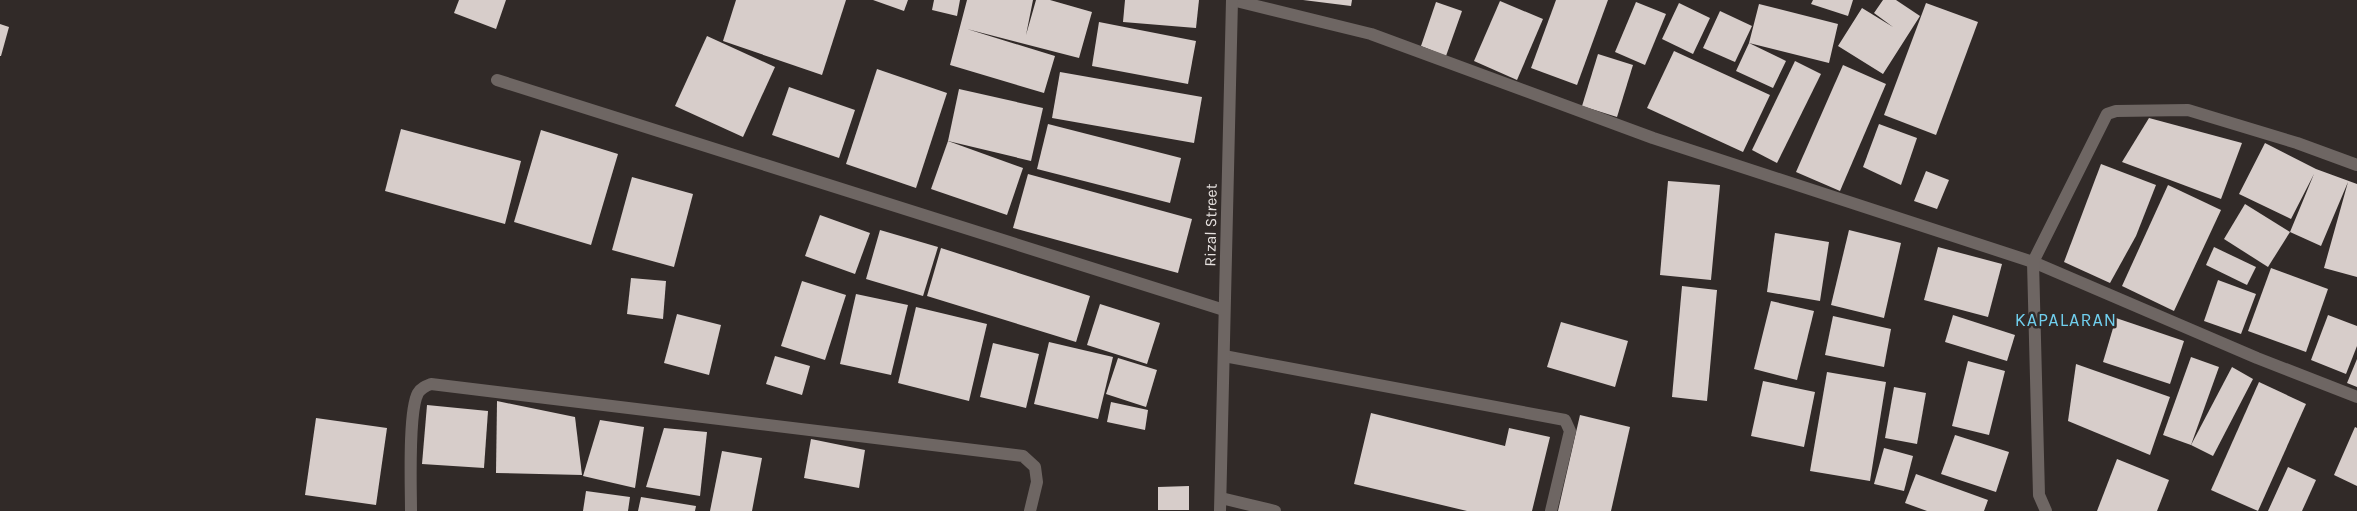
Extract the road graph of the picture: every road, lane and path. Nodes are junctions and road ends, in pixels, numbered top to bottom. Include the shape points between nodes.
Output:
1 (1232, 0) edge
2 (497, 80) dead end
3 (2357, 165) edge
4 (2032, 262) junction
5 (1224, 310) junction
6 (1224, 356) junction
7 (2357, 398) edge
8 (1221, 498) junction
9 (411, 511) edge
10 (1030, 511) edge
11 (1220, 511) edge
12 (1275, 511) edge
13 (1551, 511) edge
14 (2046, 511) edge

1 - 4 street via 1371,34 1653,138
1 - 5 street, Rizal Street
2 - 5 street
3 - 4 street via 2297,142 2188,110 2116,111 2108,114 2102,122
4 - 7 street
4 - 14 street via 2039,495
5 - 6 street, Rizal Street
6 - 8 street, Rizal Street
6 - 13 street via 1565,420 1570,431
8 - 11 street, Rizal Street
8 - 12 street
9 - 10 street via 415,401 419,391 431,384 1023,456 1035,467 1037,482

